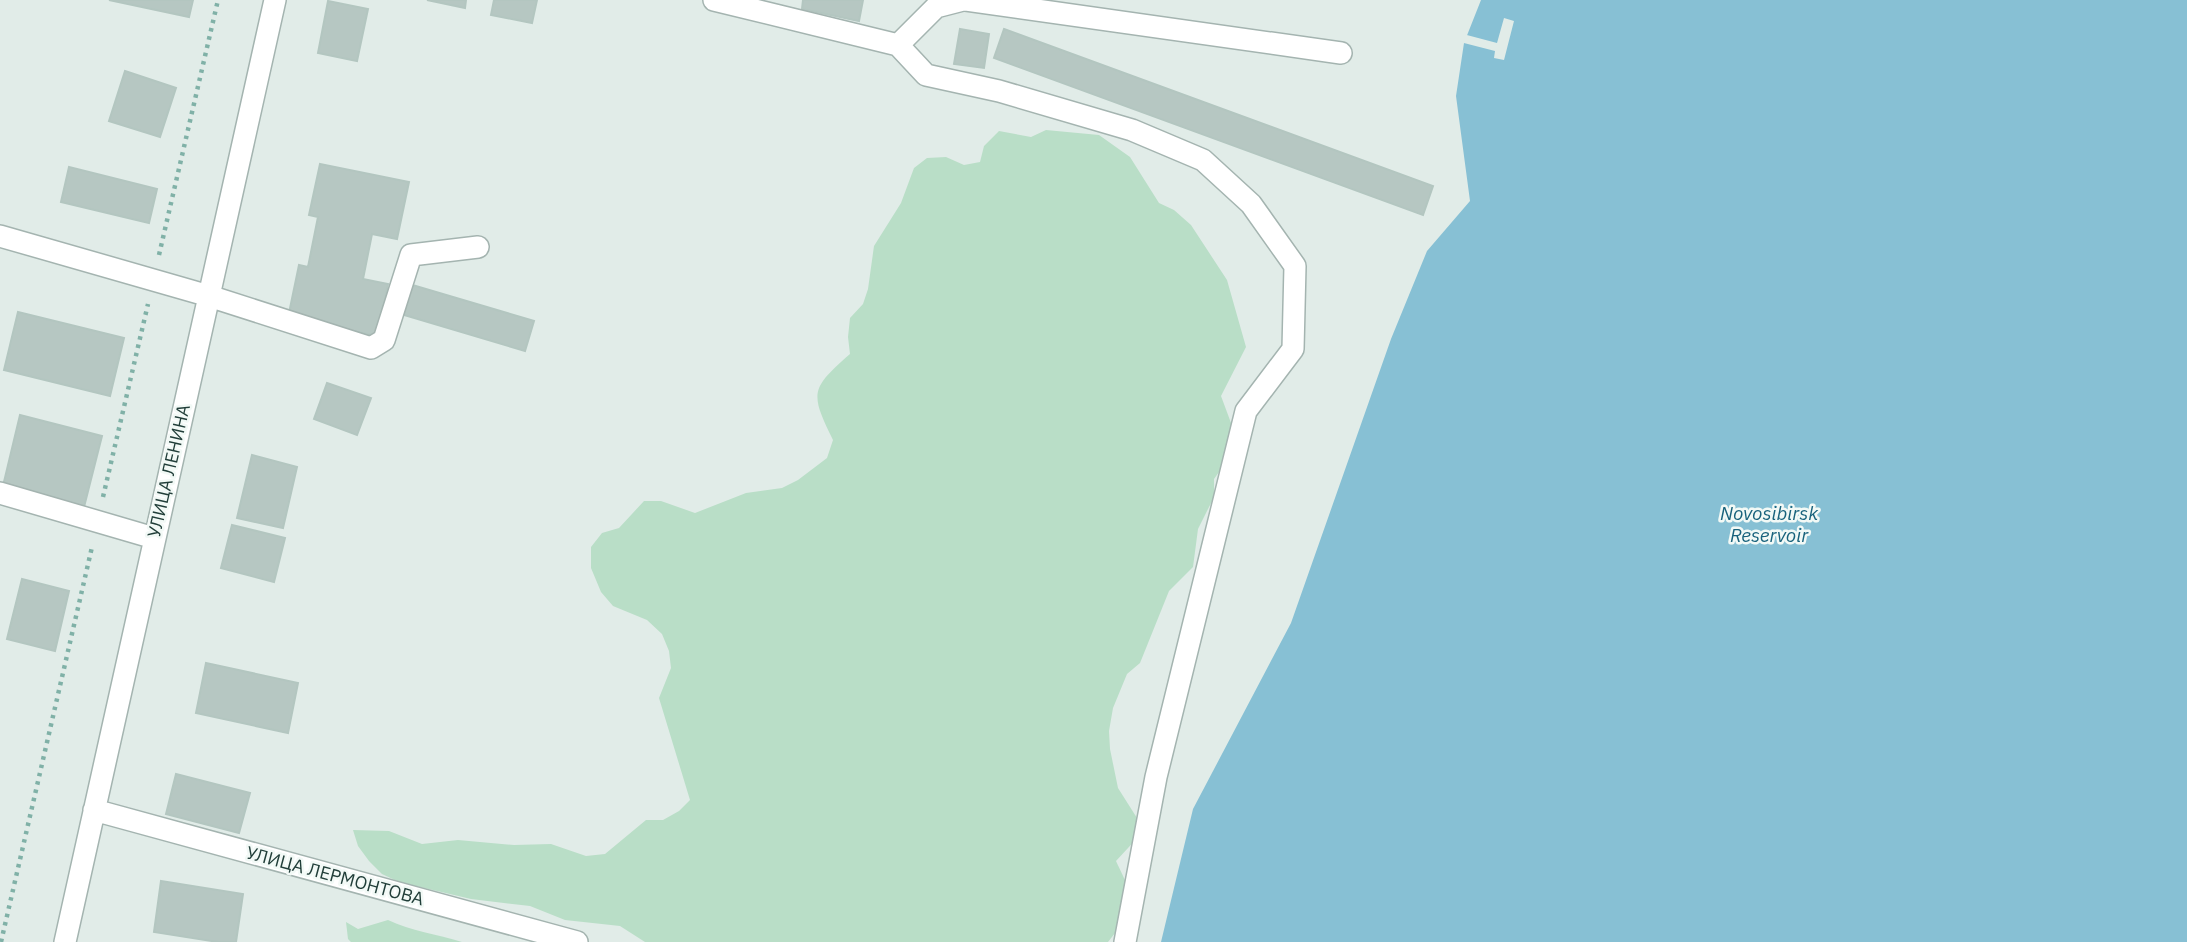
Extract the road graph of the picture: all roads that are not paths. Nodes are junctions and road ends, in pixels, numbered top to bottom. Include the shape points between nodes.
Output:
1 (275, 0) edge
2 (714, 0) edge
3 (964, 0) edge
4 (898, 45) junction
5 (1341, 52) dead end
6 (0, 236) edge
7 (478, 247) dead end
8 (209, 296) junction
9 (0, 493) edge
10 (155, 538) junction
11 (94, 810) junction
12 (564, 940) edge
13 (65, 942) edge
14 (1125, 942) edge

1 - 8 street, УЛИЦА ЛЕНИНА
2 - 4 street
3 - 4 street via 936,7
3 - 5 street
4 - 14 street via 926,75 1132,130 1203,160 1251,204 1295,266 1293,349 1246,411 1156,777
6 - 8 street
7 - 8 street via 411,255 384,340 371,348
8 - 10 street, УЛИЦА ЛЕНИНА
9 - 10 street
10 - 11 street, УЛИЦА ЛЕНИНА
11 - 12 street, УЛИЦА ЛЕРМОНТОВА
11 - 13 street, УЛИЦА ЛЕНИНА

